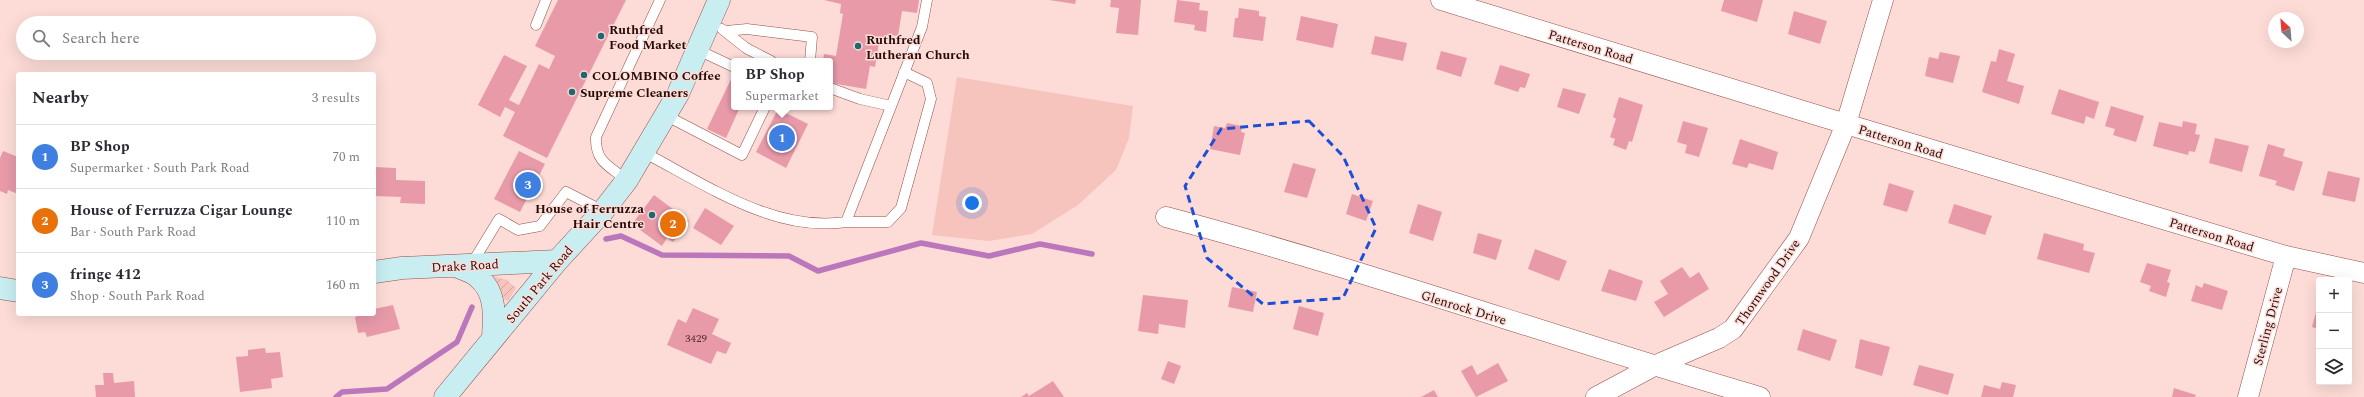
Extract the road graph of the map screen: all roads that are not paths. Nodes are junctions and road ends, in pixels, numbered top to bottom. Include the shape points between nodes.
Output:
1 (546, 0) edge
2 (660, 0) edge
3 (719, 0) edge
4 (927, 0) edge
5 (1441, 0) edge
6 (1883, 0) edge
7 (536, 25) dead end
8 (718, 27) junction
9 (698, 50) junction
10 (765, 58) edge
11 (810, 58) edge
12 (731, 65) edge
13 (904, 72) junction
14 (833, 89) edge
15 (892, 106) junction
16 (764, 110) edge
17 (665, 115) junction
18 (1846, 124) junction
19 (643, 152) junction
20 (627, 180) junction
21 (602, 211) junction
22 (1166, 217) dead end
23 (846, 222) junction
24 (2286, 256) junction
25 (557, 261) junction
26 (463, 266) junction
27 (376, 272) edge
28 (2364, 273) edge
29 (0, 288) edge
30 (16, 291) edge
31 (494, 338) junction
32 (1654, 366) junction
33 (445, 397) edge
34 (1596, 397) edge
35 (1760, 397) edge
36 (2248, 397) edge

1 - 7 lane
2 - 20 lane via 596,137 595,150 599,159
3 - 8 main road, South Park Road
4 - 13 lane via 922,27
5 - 18 street, Patterson Road
6 - 18 street, Thornwood Drive
8 - 9 main road, South Park Road
8 - 10 lane via 746,48
8 - 11 lane via 812,37
9 - 12 lane
9 - 17 main road, South Park Road
13 - 15 lane
13 - 23 lane via 926,83 931,99 902,208 888,222
14 - 15 lane via 860,99
15 - 23 lane
16 - 17 lane via 742,155
17 - 19 main road, South Park Road
18 - 24 street, Patterson Road
18 - 32 street, Thornwood Drive via 1799,238 1733,329 1719,338
19 - 20 main road, South Park Road
19 - 23 lane via 751,207 804,224
20 - 21 main road, South Park Road
21 - 25 main road, South Park Road
21 - 26 lane via 566,192 540,226 518,230 499,219
22 - 32 street, Glenrock Drive via 1249,239
24 - 28 street, Patterson Road
24 - 36 street, Sterling Drive
25 - 26 main road, Drake Road
25 - 31 main road, South Park Road
26 - 27 main road, Drake Road via 402,268
26 - 31 main road via 478,276 488,289 495,307
29 - 30 main road
31 - 33 main road, South Park Road
32 - 34 street, Thornwood Drive
32 - 35 street, Glenrock Drive

